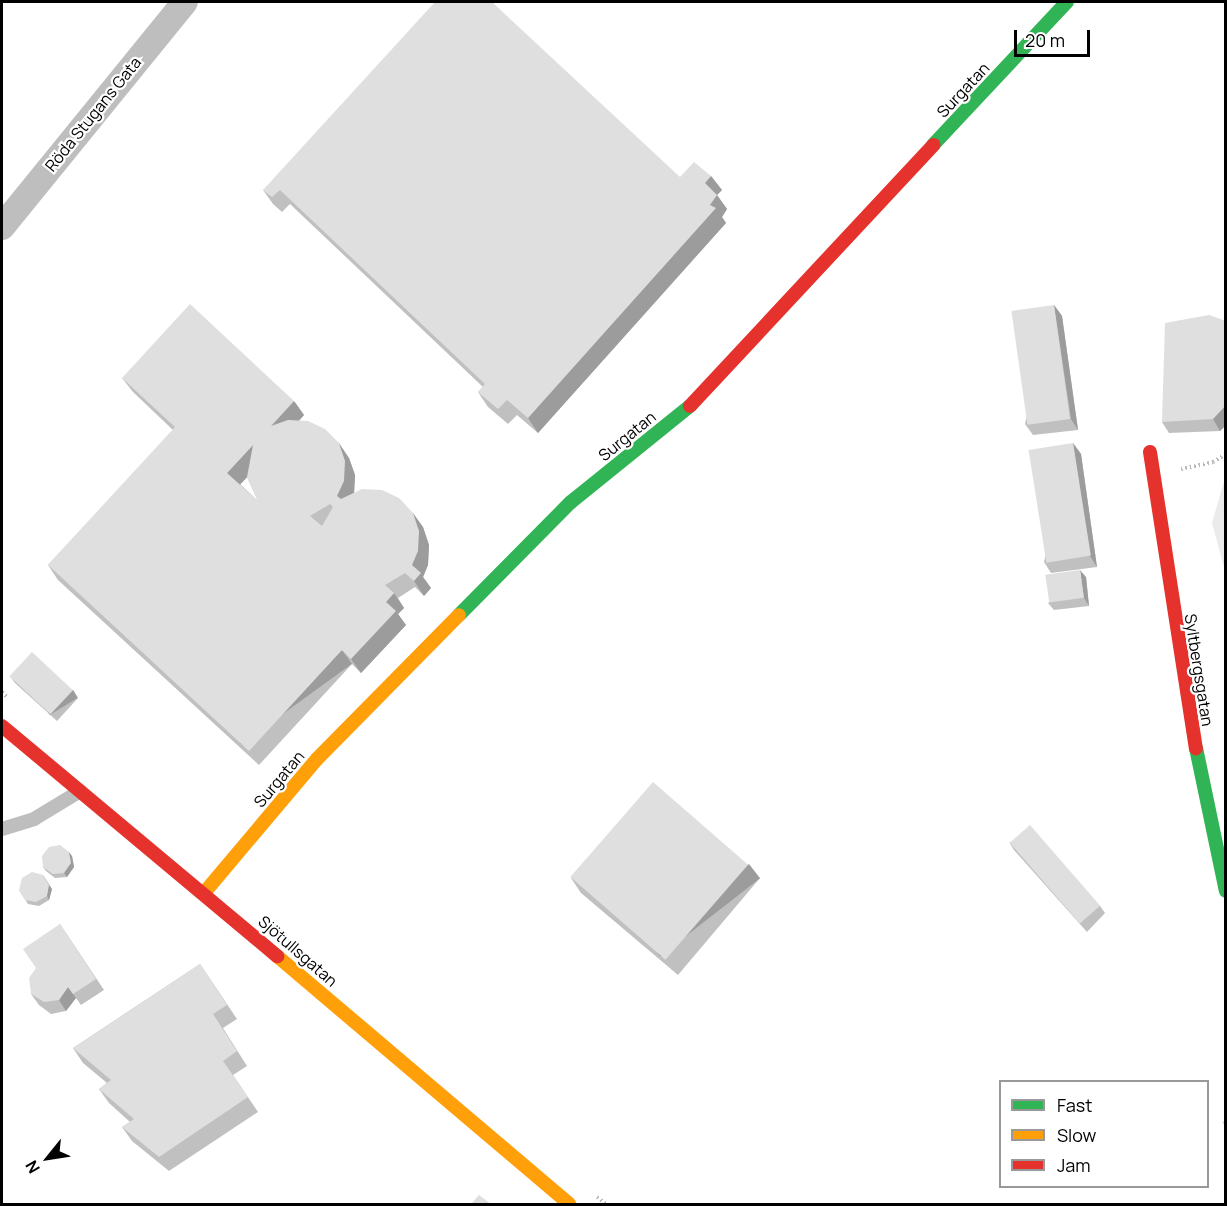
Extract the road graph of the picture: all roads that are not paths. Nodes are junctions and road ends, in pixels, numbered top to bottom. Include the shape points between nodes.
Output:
1 (185, 2) edge
2 (1067, 2) edge
3 (2, 227) edge
4 (1150, 452) dead end
5 (2, 726) edge
6 (80, 791) junction
7 (2, 829) edge
8 (1226, 891) edge
9 (204, 893) junction
10 (569, 1204) edge

1 - 3 street, Röda Stugans Gata
2 - 9 street, Surgatan via 682,414 571,502 317,759
4 - 8 street, Syltbergsgatan via 1185,694
5 - 6 street, Sjötullsgatan
6 - 7 lane via 34,819
6 - 9 street, Sjötullsgatan
9 - 10 street, Sjötullsgatan

